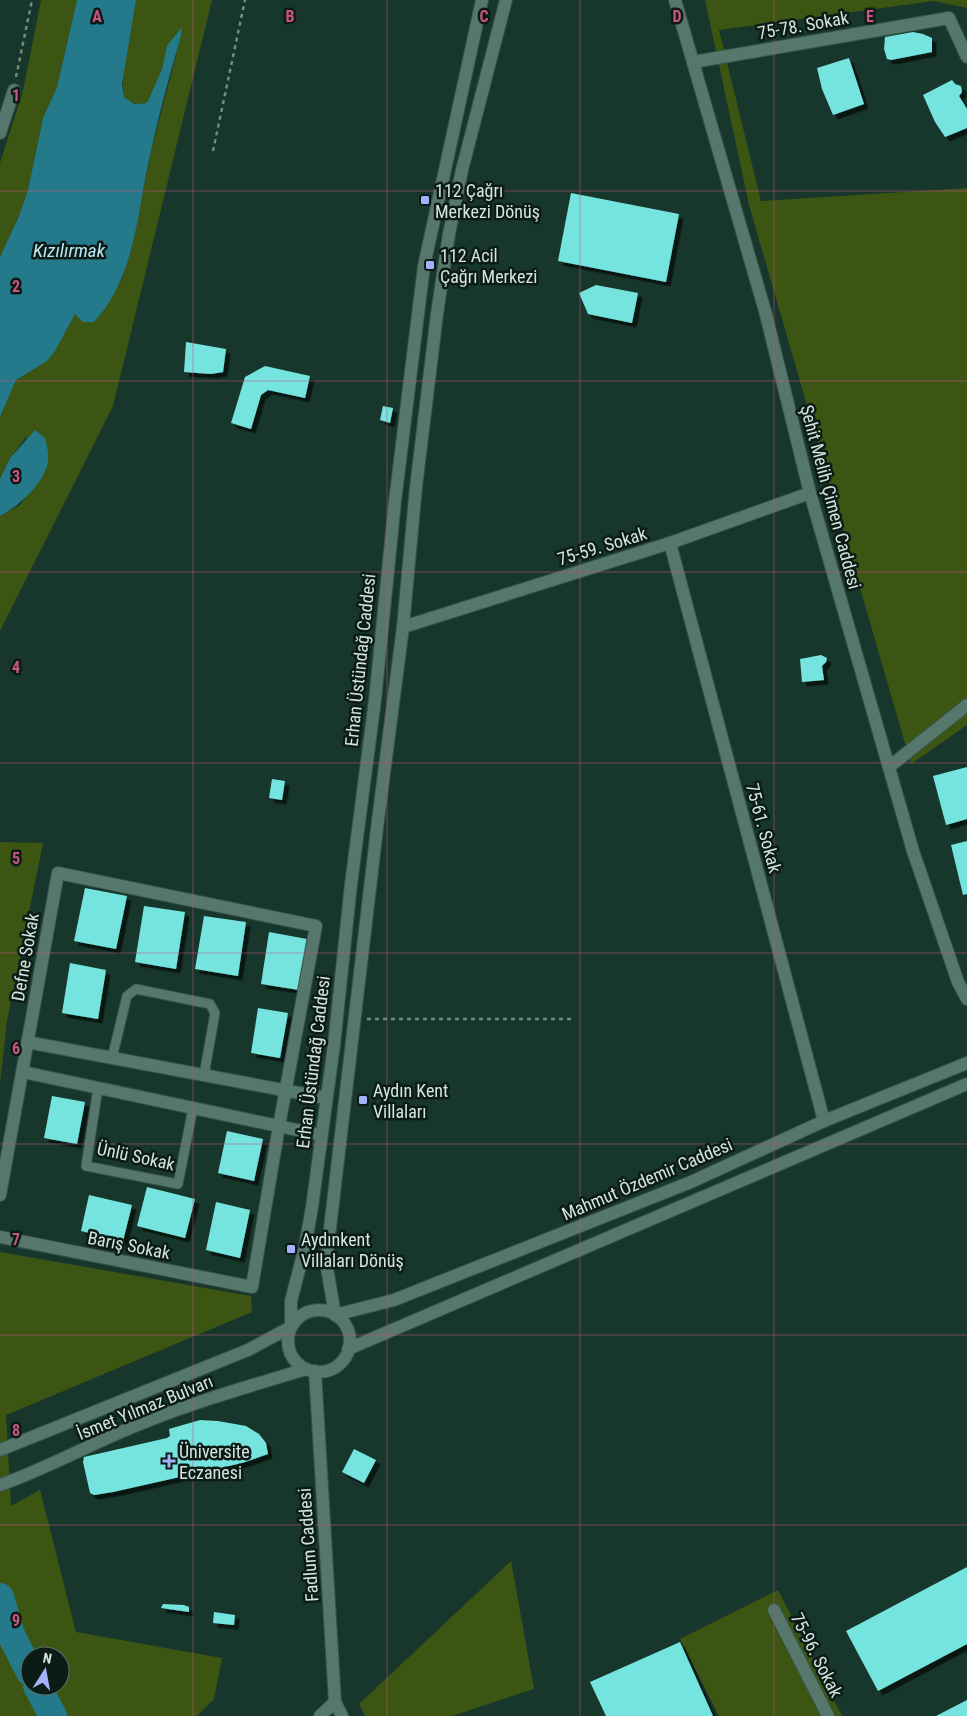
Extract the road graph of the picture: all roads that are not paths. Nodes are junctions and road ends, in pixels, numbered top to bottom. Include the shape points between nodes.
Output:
1 (482, 0) edge
2 (506, 0) edge
3 (675, 0) edge
4 (967, 57) edge
5 (693, 62) junction
6 (14, 90) road end
7 (0, 133) edge
8 (810, 493) junction
9 (670, 543) junction
10 (403, 627) junction
11 (967, 705) edge
12 (889, 768) junction
13 (967, 999) edge
14 (27, 1042) junction
15 (112, 1058) junction
16 (967, 1063) edge
17 (23, 1072) junction
18 (204, 1075) junction
19 (967, 1084) edge
20 (98, 1088) junction
21 (286, 1091) junction
22 (326, 1098) junction
23 (193, 1108) junction
24 (824, 1121) junction
25 (279, 1126) junction
26 (321, 1135) junction
27 (0, 1195) edge
28 (0, 1238) edge
29 (335, 1316) junction
30 (291, 1327) junction
31 (348, 1349) junction
32 (310, 1370) junction
33 (0, 1450) edge
34 (0, 1485) edge
35 (774, 1610) dead end
36 (336, 1702) junction
37 (320, 1716) edge
38 (342, 1716) edge
39 (828, 1716) edge

1 - 22 street, Erhan Üstündağ Caddesi via 424,266
2 - 10 street, Erhan Üstündağ Caddesi via 462,170 449,234 416,486
3 - 5 street, Şehit Melih Çimen Caddesi
4 - 5 street, 75-78. Sokak via 949,18
5 - 8 street, Şehit Melih Çimen Caddesi via 765,311
6 - 7 street
8 - 9 street, 75-59. Sokak
8 - 12 street, Şehit Melih Çimen Caddesi
9 - 10 street, 75-59. Sokak
9 - 24 street, 75-61. Sokak
10 - 29 street, Erhan Üstündağ Caddesi via 326,1262
11 - 12 street
12 - 13 street, Şehit Melih Çimen Caddesi via 913,851 958,982
14 - 15 street
14 - 17 street, Defne Sokak
14 - 21 street, Defne Sokak via 58,873 316,926
15 - 18 street
15 - 18 lane via 127,996 136,989 210,1004 215,1013
16 - 24 street, Mahmut Özdemir Caddesi
17 - 20 street
17 - 27 street, Defne Sokak
18 - 21 street
19 - 31 street
20 - 23 street
20 - 23 lane, Ünlü Sokak via 86,1166 178,1184
21 - 22 street
21 - 25 street
22 - 26 street, Erhan Üstündağ Caddesi
23 - 25 street
24 - 29 street, Mahmut Özdemir Caddesi via 691,1182 394,1300
25 - 26 street
25 - 28 street, Barış Sokak via 252,1287
26 - 30 street, Erhan Üstündağ Caddesi via 305,1247 291,1301
29 - 30 street via 323,1310 312,1311 296,1319
29 - 31 street via 347,1328
30 - 32 street via 288,1337 292,1356
30 - 33 street, İsmet Yılmaz Bulvarı via 248,1350
31 - 32 street via 336,1366 326,1371
32 - 34 street, İsmet Yılmaz Bulvarı via 139,1424 40,1471
32 - 36 street, Fadlum Caddesi
35 - 39 street, 75-96. Sokak
36 - 37 street
36 - 38 street, Fadlum Caddesi

